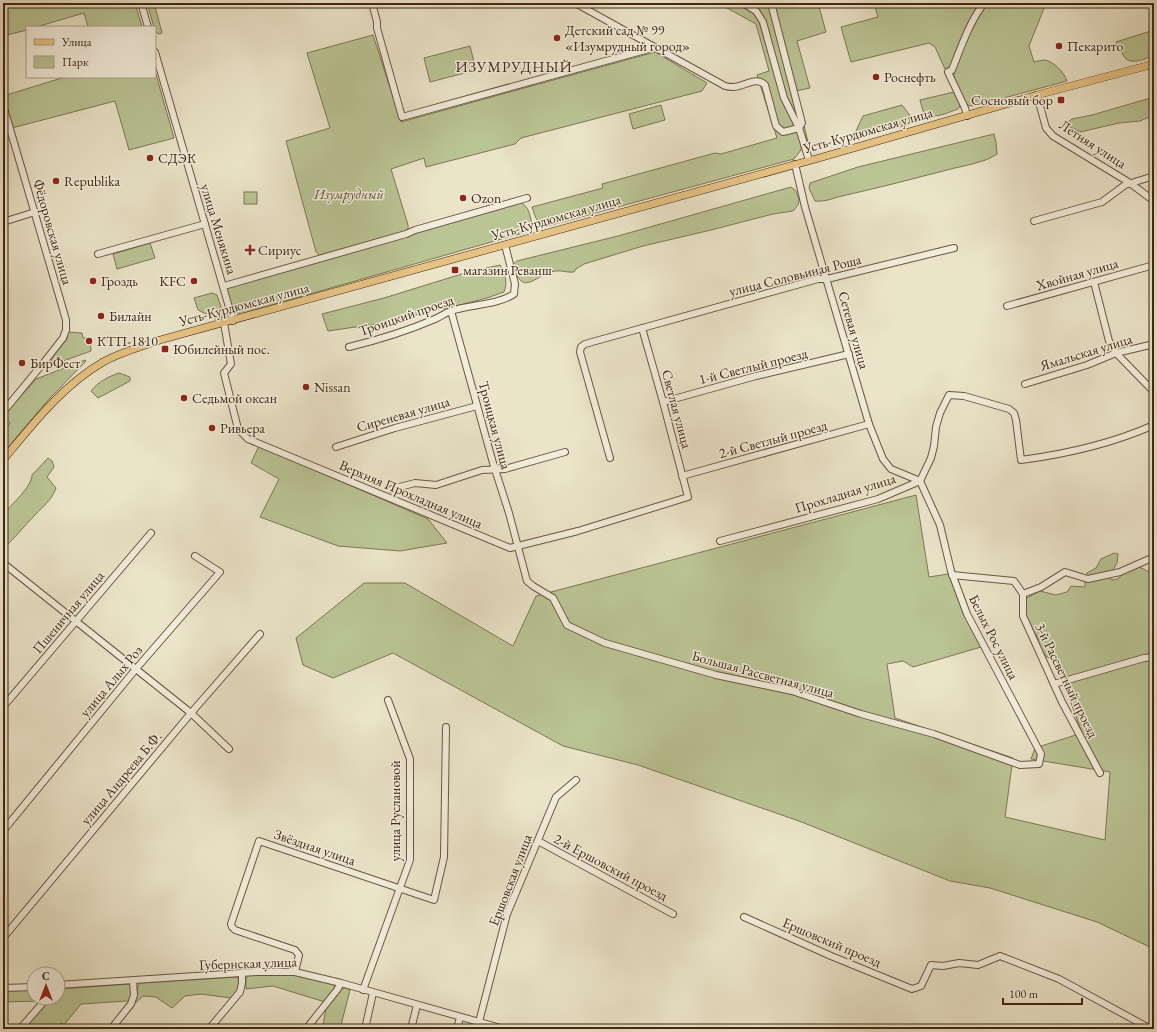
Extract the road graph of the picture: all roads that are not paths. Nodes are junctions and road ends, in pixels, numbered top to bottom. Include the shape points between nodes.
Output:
1 (141, 3) edge
2 (372, 3) edge
3 (575, 3) edge
4 (743, 3) edge
5 (771, 3) edge
6 (984, 3) edge
7 (148, 26) edge
8 (650, 45) junction
9 (156, 55) edge
10 (1154, 64) edge
11 (1037, 95) junction
12 (3, 105) edge
13 (967, 116) junction
14 (799, 128) junction
15 (809, 160) junction
16 (795, 164) junction
17 (1154, 176) edge
18 (1130, 182) junction
19 (527, 198) dead end
20 (1154, 201) edge
21 (35, 212) junction
22 (1034, 221) dead end
23 (3, 222) edge
24 (205, 224) junction
25 (505, 245) junction
26 (954, 248) dead end
27 (98, 254) dead end
28 (1154, 265) edge
29 (827, 278) junction
30 (1094, 282) junction
31 (224, 286) junction
32 (1007, 306) dead end
33 (451, 311) junction
34 (233, 321) junction
35 (224, 323) junction
36 (642, 328) junction
37 (1154, 344) edge
38 (349, 347) dead end
39 (1116, 353) junction
40 (849, 354) junction
41 (1025, 384) dead end
42 (1154, 392) edge
43 (663, 402) junction
44 (477, 406) junction
45 (3, 412) edge
46 (869, 424) junction
47 (1154, 425) edge
48 (336, 447) dead end
49 (565, 452) dead end
50 (610, 458) dead end
51 (3, 460) edge
52 (495, 469) junction
53 (682, 476) junction
54 (920, 481) junction
55 (392, 489) dead end
56 (688, 497) joint
57 (150, 533) dead end
58 (720, 541) dead end
59 (518, 546) junction
60 (195, 556) dead end
61 (1154, 557) edge
62 (3, 563) edge
63 (952, 575) junction
64 (1023, 594) junction
65 (76, 621) junction
66 (260, 634) dead end
67 (1154, 657) edge
68 (136, 670) junction
69 (1054, 684) junction
70 (388, 700) dead end
71 (3, 707) edge
72 (191, 713) junction
73 (446, 727) dead end
74 (229, 749) dead end
75 (1041, 754) joint
76 (1100, 773) dead end
77 (576, 780) dead end
78 (3, 831) edge
79 (538, 841) junction
80 (400, 888) junction
81 (674, 914) dead end
82 (744, 917) dead end
83 (3, 938) edge
84 (295, 972) junction
85 (242, 973) junction
86 (134, 980) junction
87 (341, 983) junction
88 (66, 984) edge
89 (26, 987) edge
90 (3, 988) edge
91 (363, 990) junction
92 (373, 992) junction
93 (417, 1004) junction
94 (40, 1006) edge
95 (460, 1017) junction
96 (479, 1022) junction
97 (20, 1029) edge
98 (111, 1029) edge
99 (209, 1029) edge
100 (306, 1029) edge
101 (365, 1029) edge
102 (411, 1029) edge
103 (457, 1029) edge
104 (504, 1029) edge
105 (1151, 1029) edge

1 - 7 street
2 - 8 street via 402,117 649,49
3 - 8 street
4 - 14 street via 756,12 763,22 784,98
5 - 14 street via 802,123
6 - 13 street via 969,29 952,70 948,72
8 - 14 street via 724,86 736,87 762,82 778,129 784,132
9 - 24 street, улица Менякина
10 - 11 main road, Усть-Курдюмская улица
11 - 13 main road, Усть-Курдюмская улица
11 - 18 street, Летняя улица via 1046,128 1053,136
12 - 21 street, Фёдоровская улица
13 - 15 main road, Усть-Курдюмская улица
14 - 15 street
15 - 16 main road, Усть-Курдюмская улица
16 - 25 main road, Усть-Курдюмская улица
16 - 29 street, Сетевая улица
17 - 18 street
18 - 20 street, Летняя улица
18 - 22 street via 1102,202
19 - 31 street
21 - 23 street
21 - 45 street, Фёдоровская улица via 66,320 66,330 63,338
24 - 27 street
24 - 31 street, улица Менякина
25 - 33 street, Троицкий проезд via 515,284 514,294 479,306
25 - 34 main road, Усть-Курдюмская улица
26 - 29 street, улица Соловьиная Роща
28 - 30 street, Хвойная улица
29 - 36 street, улица Соловьиная Роща
29 - 40 street, Сетевая улица
30 - 32 street, Хвойная улица
30 - 39 street via 1109,341
31 - 34 street, улица Менякина
33 - 38 street, Троицкий проезд via 400,333
33 - 44 street, Троицкая улица
34 - 35 main road, Усть-Курдюмская улица
35 - 51 main road, Усть-Курдюмская улица via 160,340 103,363 53,402
35 - 59 street, Верхняя Прохладная улица via 231,364 224,372 238,429 248,439 510,548
36 - 43 street, Светлая улица
36 - 50 street, улица Соловьиная Роща via 581,347 580,352
37 - 39 street, Ямальская улица
39 - 41 street, Ямальская улица via 1087,365
39 - 42 street
40 - 43 street, 1-й Светлый проезд
40 - 46 street, Сетевая улица
43 - 53 street, Светлая улица
44 - 48 street, Сиреневая улица
44 - 52 street, Троицкая улица
46 - 53 street, 2-й Светлый проезд
46 - 54 street, Сетевая улица via 883,459 891,469
47 - 54 street via 1092,448 1021,460 1014,413 1009,409 964,396 949,395 936,427 931,458
49 - 52 street via 505,469
52 - 55 street via 482,470 436,484 415,483
52 - 59 street, Троицкая улица
53 - 56 street, Светлая улица
54 - 58 street, Прохладная улица via 878,499
54 - 63 street, Белых Рос улица via 940,525
56 - 59 street, Верхняя Прохладная улица via 578,531
57 - 65 street, Пшеничная улица
59 - 75 street, Большая Рассветная улица via 527,581 553,598 567,625 605,643 716,675 792,691 861,714 934,734 1020,765 1039,764
60 - 68 street, улица Алых Роз via 220,572
61 - 64 street via 1120,572 1088,579 1065,572 1041,587
62 - 65 street
63 - 64 street via 1014,581
63 - 75 street, Белых Рос улица via 967,614
64 - 69 street, 3-й Рассветный проезд via 1023,616
65 - 68 street
65 - 71 street, Пшеничная улица
66 - 72 street, улица Андреева Б.Ф.
67 - 69 street
68 - 72 street
68 - 78 street, улица Алых Роз
69 - 76 street, 3-й Рассветный проезд
70 - 80 street, улица Руслановой via 410,759 410,860
72 - 74 street
72 - 83 street, улица Андреева Б.Ф.
73 - 80 street via 444,857 434,900
77 - 79 street, Ершовская улица via 556,797
79 - 81 street, 2-й Ершовский проезд
79 - 96 street, Ершовская улица via 507,914
80 - 84 street, Звёздная улица via 259,841 231,924 232,927 295,950 299,955
80 - 91 street, улица Руслановой
82 - 105 street, Ершовский проезд via 912,989 921,986 931,965 978,965 1000,956 1059,979
84 - 85 street, Губернская улица
84 - 87 street, Губернская улица
85 - 86 street, Губернская улица
85 - 99 street via 240,992
86 - 88 street, Губернская улица
86 - 98 street via 131,1004
87 - 91 street, Губернская улица
87 - 100 street
89 - 90 street
91 - 92 street, Губернская улица
92 - 93 street, Губернская улица
92 - 101 street
93 - 95 street, Губернская улица
93 - 102 street
94 - 97 street
95 - 96 street, Губернская улица
95 - 103 street
96 - 104 street, Губернская улица

